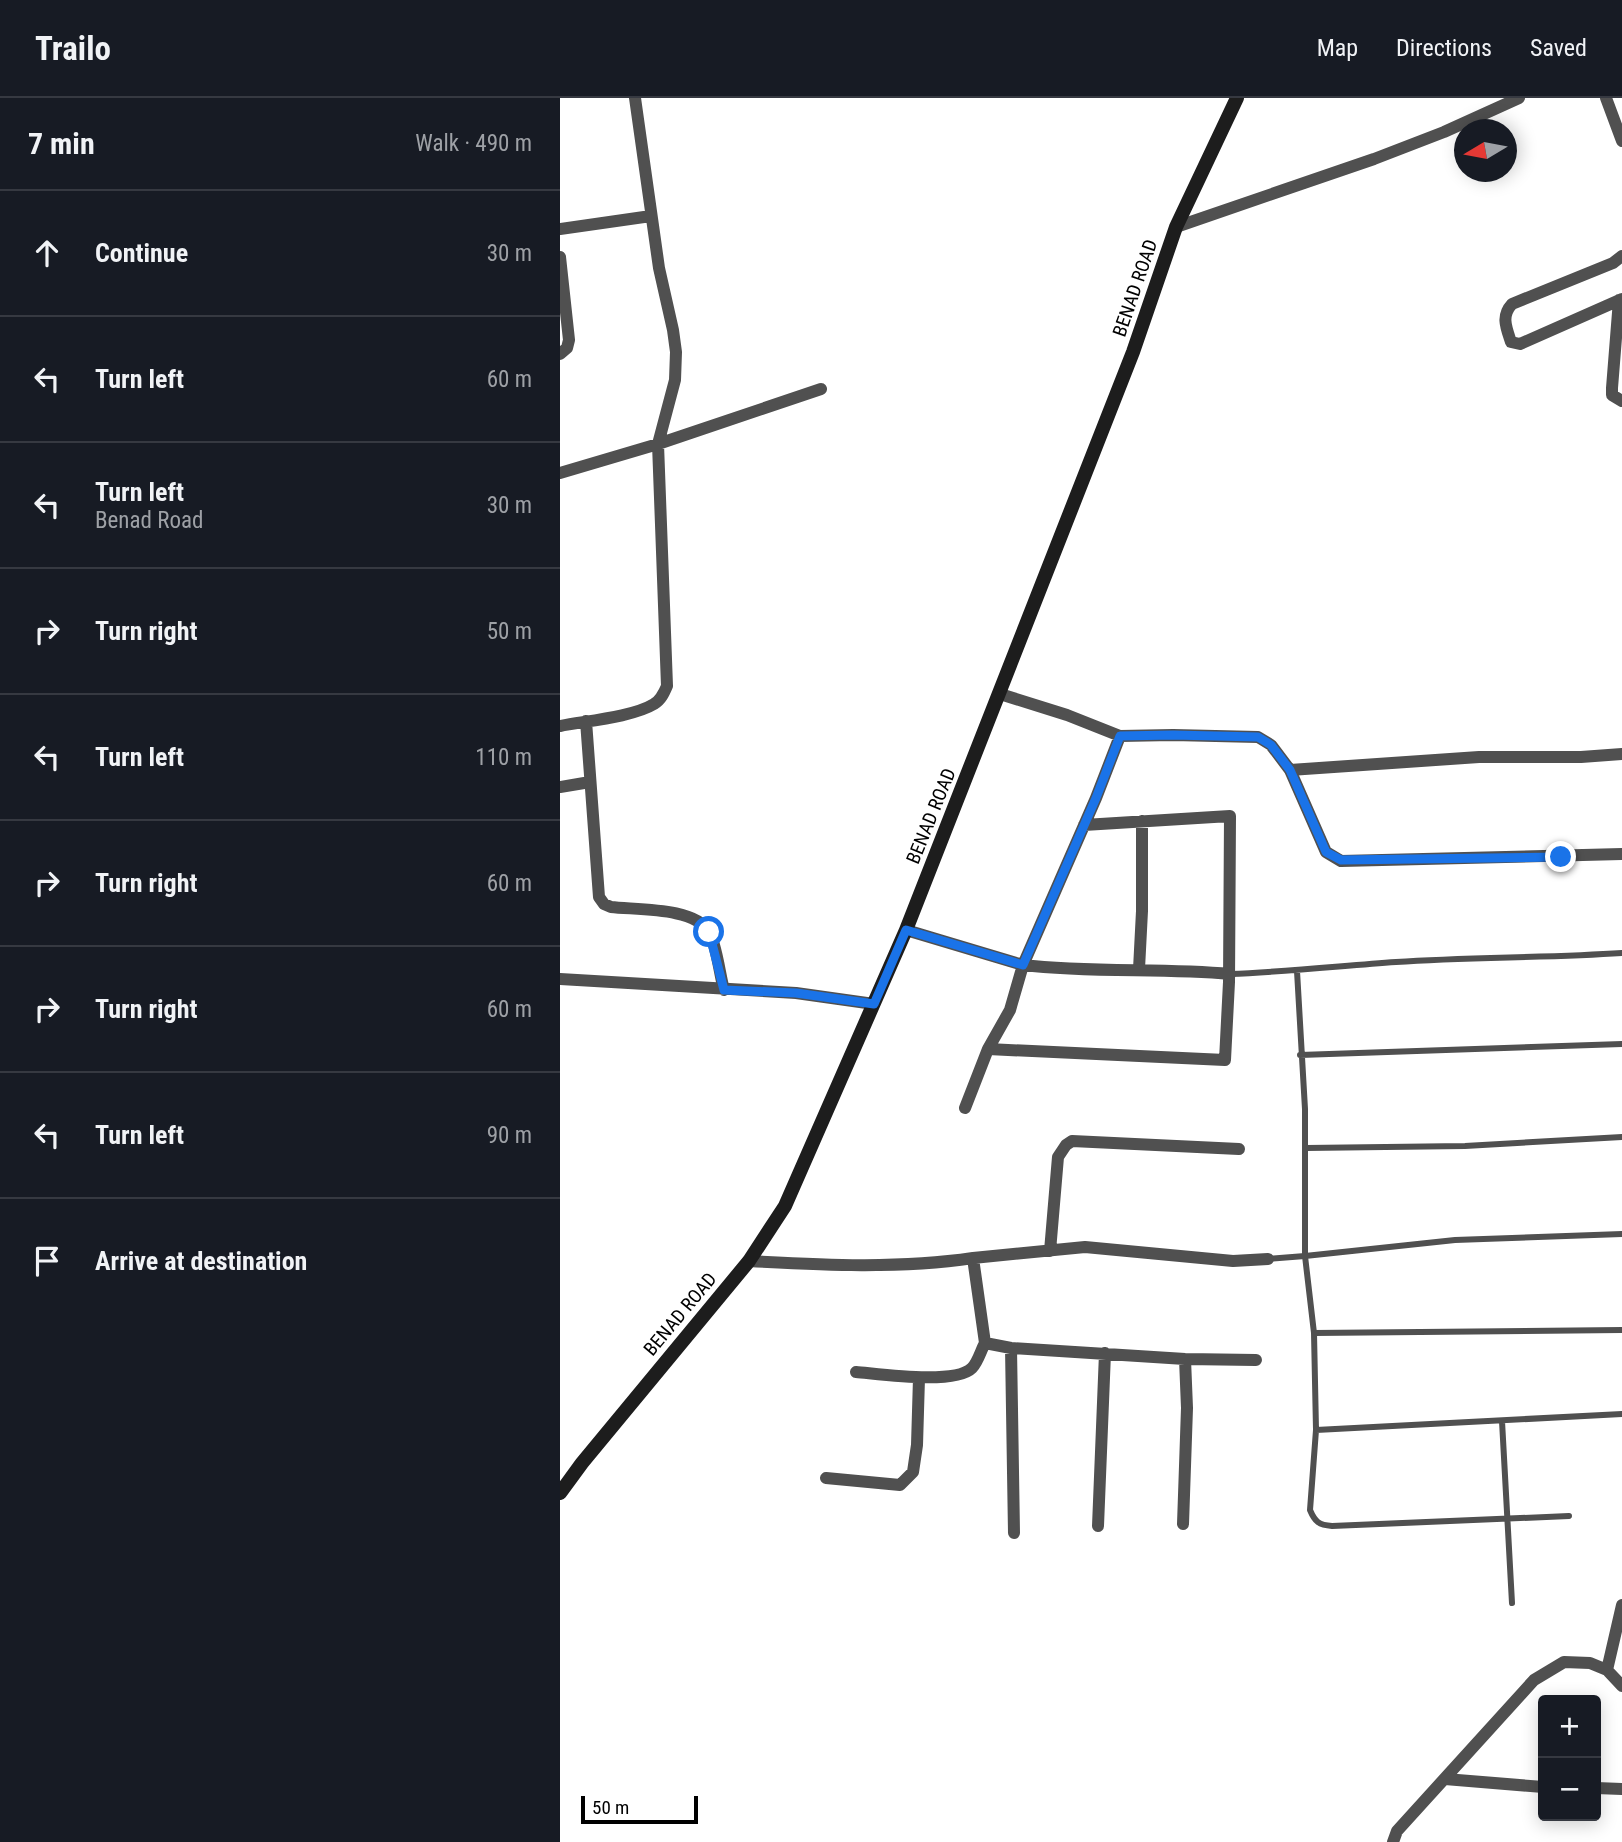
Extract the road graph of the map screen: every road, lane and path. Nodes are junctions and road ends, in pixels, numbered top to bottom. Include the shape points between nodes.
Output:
1 (635, 98) edge
2 (1237, 98) edge
3 (1519, 98) edge
4 (1606, 98) edge
5 (1622, 141) edge
6 (651, 216) junction
7 (1176, 228) junction
8 (560, 229) edge
9 (1622, 256) edge
10 (560, 257) edge
11 (1620, 300) edge
12 (560, 354) edge
13 (821, 389) dead end
14 (1622, 401) edge
15 (657, 444) junction
16 (560, 473) edge
17 (1000, 694) junction
18 (586, 721) junction
19 (560, 726) edge
20 (1120, 736) junction
21 (1622, 754) edge
22 (1290, 770) junction
23 (590, 782) junction
24 (560, 787) edge
25 (1142, 821) junction
26 (1084, 825) junction
27 (1622, 854) edge
28 (906, 930) junction
29 (1622, 953) edge
30 (1023, 965) junction
31 (1139, 969) junction
32 (1297, 971) junction
33 (1230, 974) junction
34 (560, 979) edge
35 (724, 990) junction
36 (874, 1004) junction
37 (1622, 1044) edge
38 (988, 1049) junction
39 (1300, 1055) junction
40 (965, 1108) dead end
41 (1622, 1137) edge
42 (1306, 1148) junction
43 (1239, 1149) dead end
44 (1622, 1234) edge
45 (1050, 1251) junction
46 (1305, 1255) junction
47 (973, 1258) junction
48 (1268, 1259) joint
49 (749, 1261) junction
50 (1622, 1329) edge
51 (1314, 1333) junction
52 (985, 1343) junction
53 (1011, 1348) junction
54 (1105, 1353) junction
55 (1185, 1359) junction
56 (1255, 1360) dead end
57 (856, 1372) dead end
58 (919, 1378) junction
59 (1622, 1414) edge
60 (1502, 1421) junction
61 (1316, 1430) junction
62 (826, 1479) dead end
63 (560, 1493) edge
64 (1569, 1516) dead end
65 (1507, 1519) junction
66 (1183, 1524) dead end
67 (1098, 1526) dead end
68 (1014, 1533) dead end
69 (1512, 1603) dead end
70 (1622, 1605) edge
71 (1607, 1670) junction
72 (1622, 1686) edge
73 (1445, 1779) junction
74 (1538, 1787) edge
75 (1601, 1788) edge
76 (1622, 1788) edge
77 (1393, 1842) edge

1 - 6 street
2 - 7 main road, BENAD ROAD
3 - 7 street via 1374,159
4 - 5 street
6 - 8 street
6 - 15 street via 676,352 675,380
7 - 17 main road, BENAD ROAD via 1133,352
9 - 11 street via 1512,304 1505,323 1511,342 1520,344
10 - 12 street via 569,340
11 - 14 street via 1612,395
13 - 15 street
15 - 16 street
15 - 18 street via 667,686 655,704
17 - 20 street
17 - 28 main road, BENAD ROAD
18 - 19 street
18 - 23 street
20 - 22 street via 1258,737 1271,745
20 - 26 street
21 - 22 street via 1479,757
22 - 27 street via 1326,852 1341,860
23 - 24 street
23 - 35 street via 599,897 611,907 698,920 709,932
25 - 26 street
25 - 31 street
25 - 33 street via 1230,816
26 - 30 street
28 - 30 street
28 - 36 main road, BENAD ROAD
29 - 32 lane
30 - 31 street via 1066,970
30 - 38 street via 1010,1010
31 - 33 street
32 - 33 lane
32 - 39 lane
33 - 38 street via 1225,1060
34 - 35 street
35 - 36 street via 796,993
36 - 49 main road, BENAD ROAD via 785,1206
37 - 39 lane
38 - 40 street
39 - 42 lane
41 - 42 lane via 1465,1146
42 - 46 lane
43 - 45 street via 1072,1141 1058,1157
44 - 46 lane via 1455,1240
45 - 47 street
45 - 48 street via 1085,1247 1233,1261
46 - 48 lane
46 - 51 lane
47 - 49 street via 937,1264 844,1266
47 - 52 street
49 - 63 main road, BENAD ROAD
50 - 51 lane
51 - 61 lane
52 - 53 street
52 - 58 street via 973,1367 959,1375
53 - 54 street
53 - 68 street
54 - 55 street
54 - 67 street
55 - 56 street
55 - 66 street
57 - 58 street
58 - 62 street via 913,1472 900,1485
59 - 60 lane
60 - 61 lane
60 - 65 lane
61 - 65 lane via 1310,1510 1321,1525
64 - 65 lane
65 - 69 lane
70 - 71 street
71 - 72 street
71 - 73 street via 1590,1663 1564,1662 1534,1680
73 - 74 street
73 - 77 street via 1397,1831
75 - 76 street

